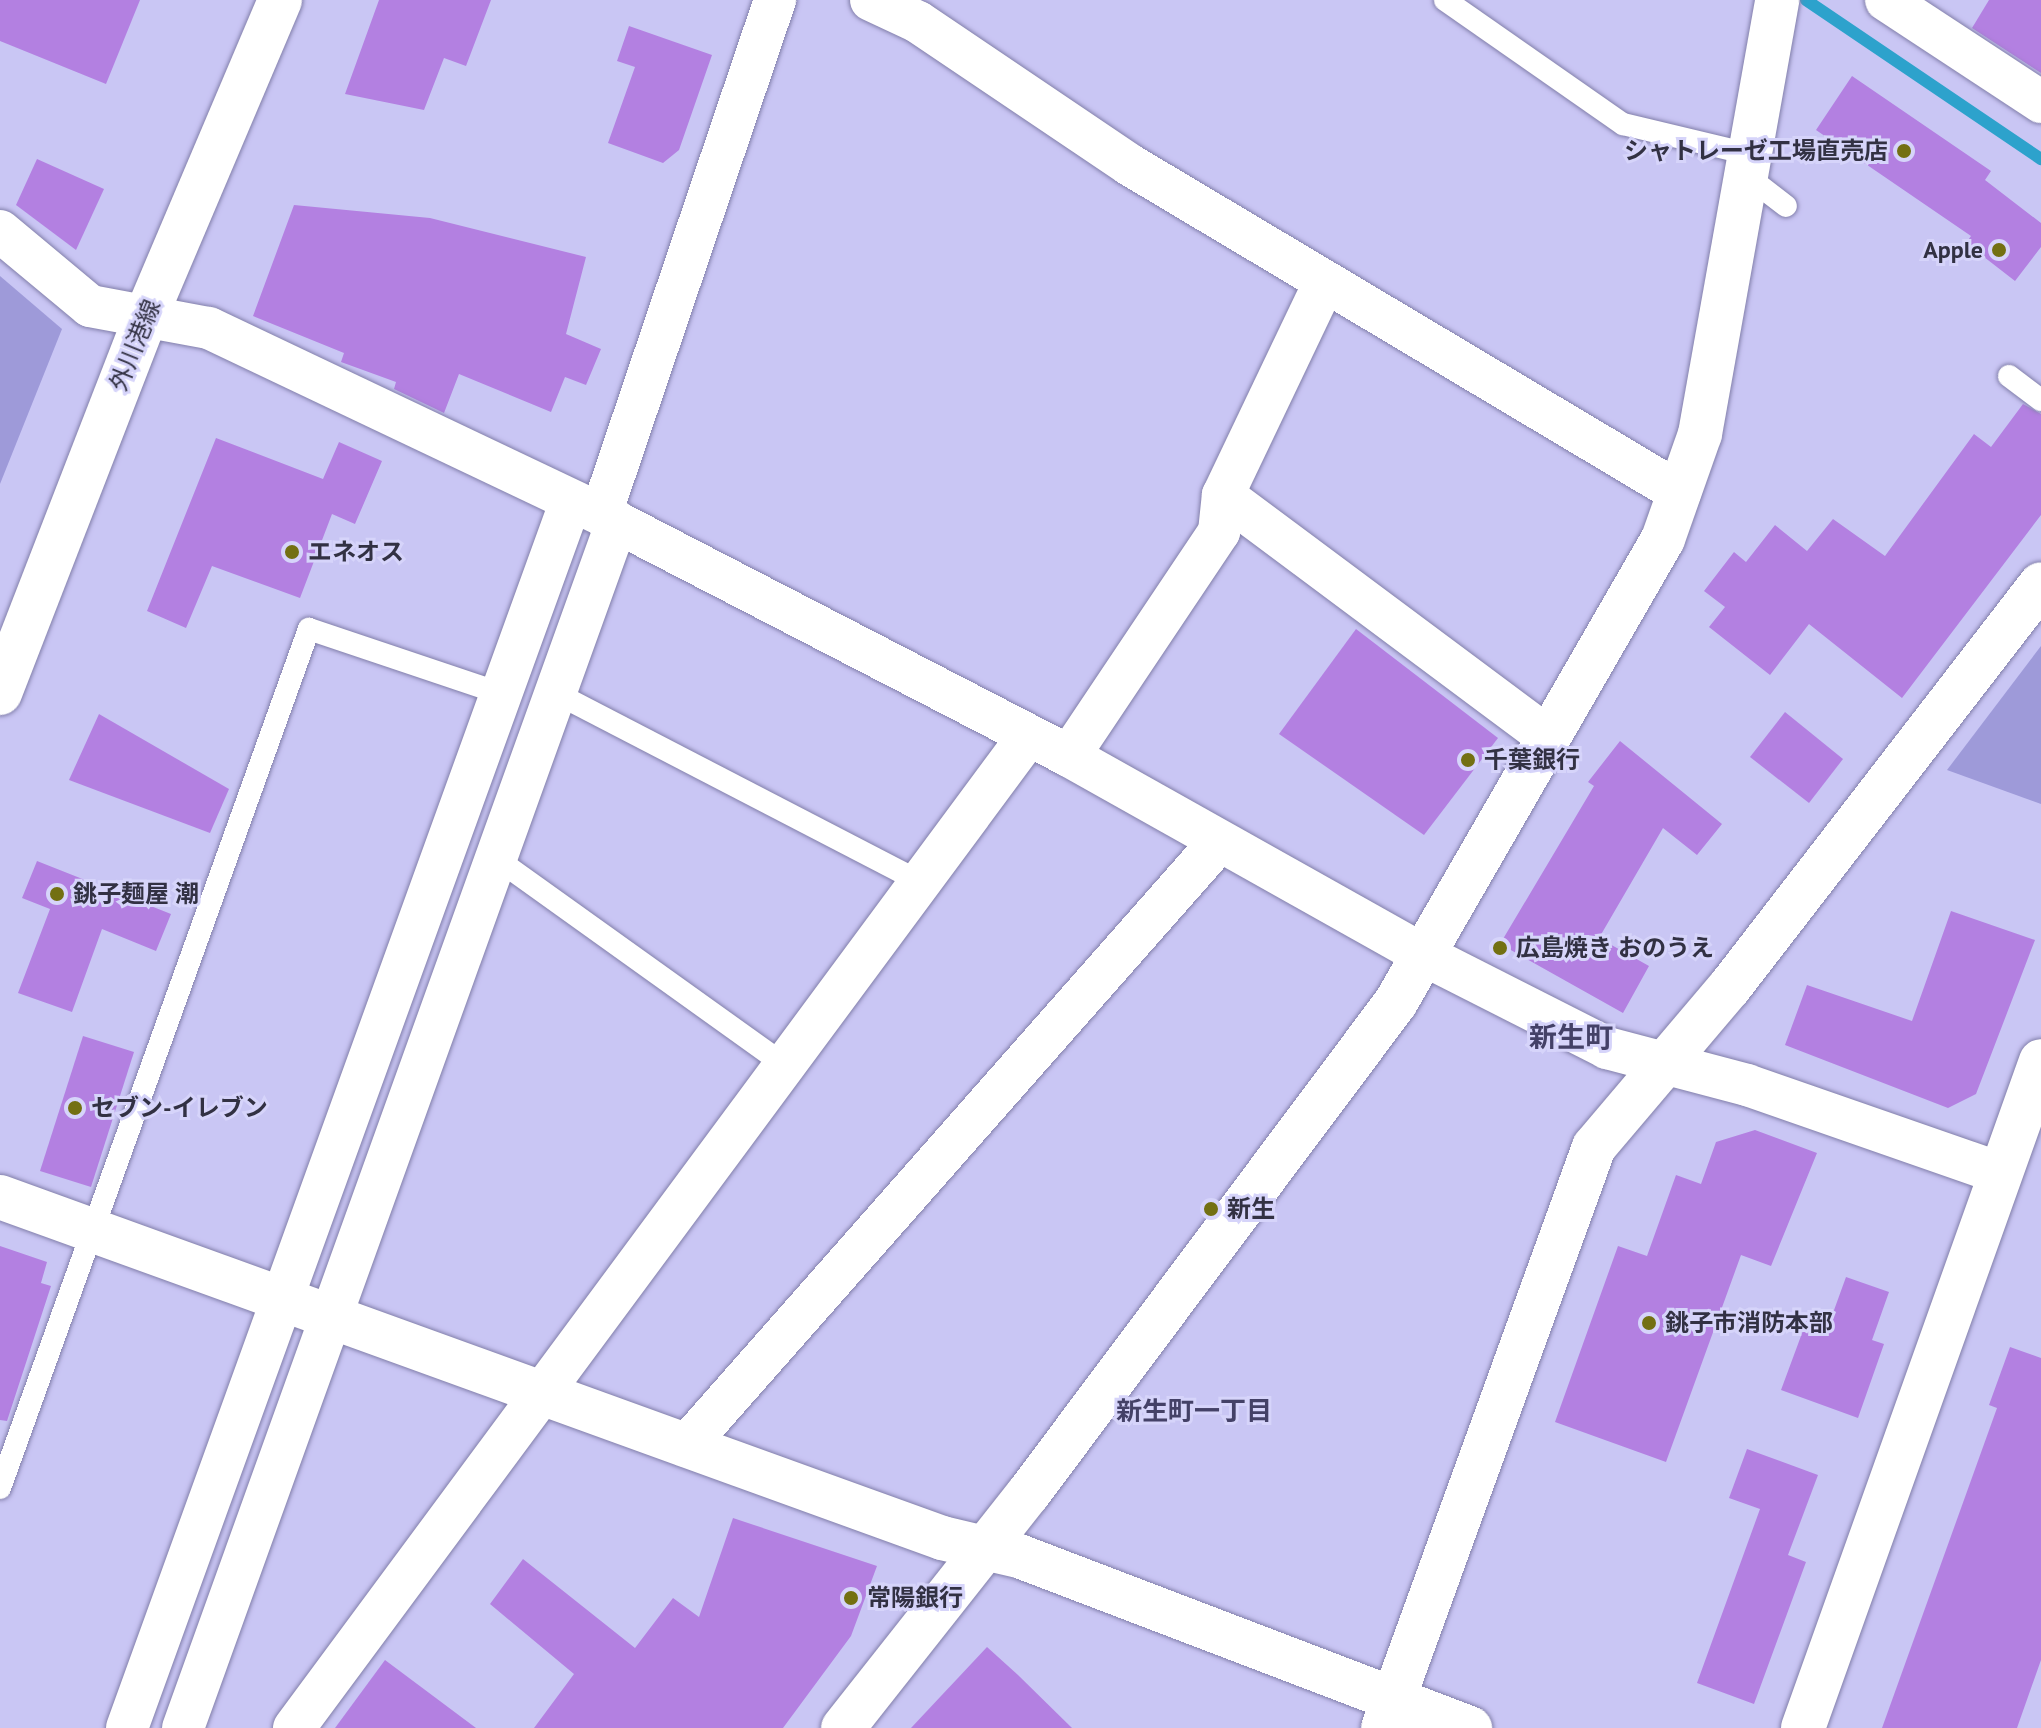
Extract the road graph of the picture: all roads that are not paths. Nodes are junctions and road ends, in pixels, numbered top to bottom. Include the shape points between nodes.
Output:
1 (280, 0) edge
2 (775, 0) edge
3 (871, 0) edge
4 (1445, 0) edge
5 (1886, 0) edge
6 (924, 11) edge
7 (1776, 12) edge
8 (2041, 102) edge
9 (1748, 165) junction
10 (1786, 206) dead end
11 (0, 231) edge
12 (1324, 283) junction
13 (146, 316) junction
14 (2009, 376) dead end
15 (2041, 400) edge
16 (1680, 493) junction
17 (1223, 495) junction
18 (596, 513) junction
19 (2041, 584) edge
20 (554, 692) junction
21 (0, 693) edge
22 (499, 693) junction
23 (1029, 735) junction
24 (1545, 735) junction
25 (1069, 756) junction
26 (1218, 843) junction
27 (497, 859) junction
28 (920, 882) junction
29 (1420, 953) junction
30 (2041, 1061) edge
31 (1668, 1064) junction
32 (787, 1067) junction
33 (2018, 1152) edge
34 (0, 1197) edge
35 (89, 1231) junction
36 (281, 1298) junction
37 (330, 1314) junction
38 (539, 1395) junction
39 (686, 1446) junction
40 (0, 1488) edge
41 (984, 1548) junction
42 (1388, 1715) edge
43 (127, 1728) edge
44 (183, 1728) edge
45 (294, 1728) edge
46 (843, 1728) edge
47 (1470, 1728) edge
48 (1803, 1728) edge

1 - 13 street, 外川港線
2 - 18 street
3 - 6 street
4 - 9 lane via 1623,124
5 - 8 street
6 - 12 street
7 - 9 street
9 - 10 lane
9 - 16 street via 1700,434
11 - 13 street via 90,306
12 - 16 street via 1558,414
12 - 17 street
13 - 18 street via 209,328
13 - 21 street, 外川港線
14 - 15 lane
16 - 24 street via 1663,539
17 - 24 street
17 - 25 street via 1219,532
18 - 20 street
18 - 22 street
18 - 23 street
19 - 31 street
20 - 27 street
20 - 28 lane
22 - 35 lane via 309,629
22 - 36 street
23 - 25 street
23 - 28 street
24 - 29 street
25 - 26 street
26 - 29 street
26 - 39 street
27 - 32 lane
27 - 37 street
28 - 32 street
29 - 31 street via 1607,1048
29 - 41 street via 1396,1002
30 - 33 street
31 - 33 street
31 - 42 street via 1594,1147
32 - 38 street
33 - 48 street
34 - 35 street
35 - 36 street
35 - 40 lane
36 - 37 street
36 - 43 street
37 - 38 street
37 - 44 street
38 - 39 street
38 - 45 street
39 - 41 street
41 - 42 street
41 - 46 street
42 - 47 street

